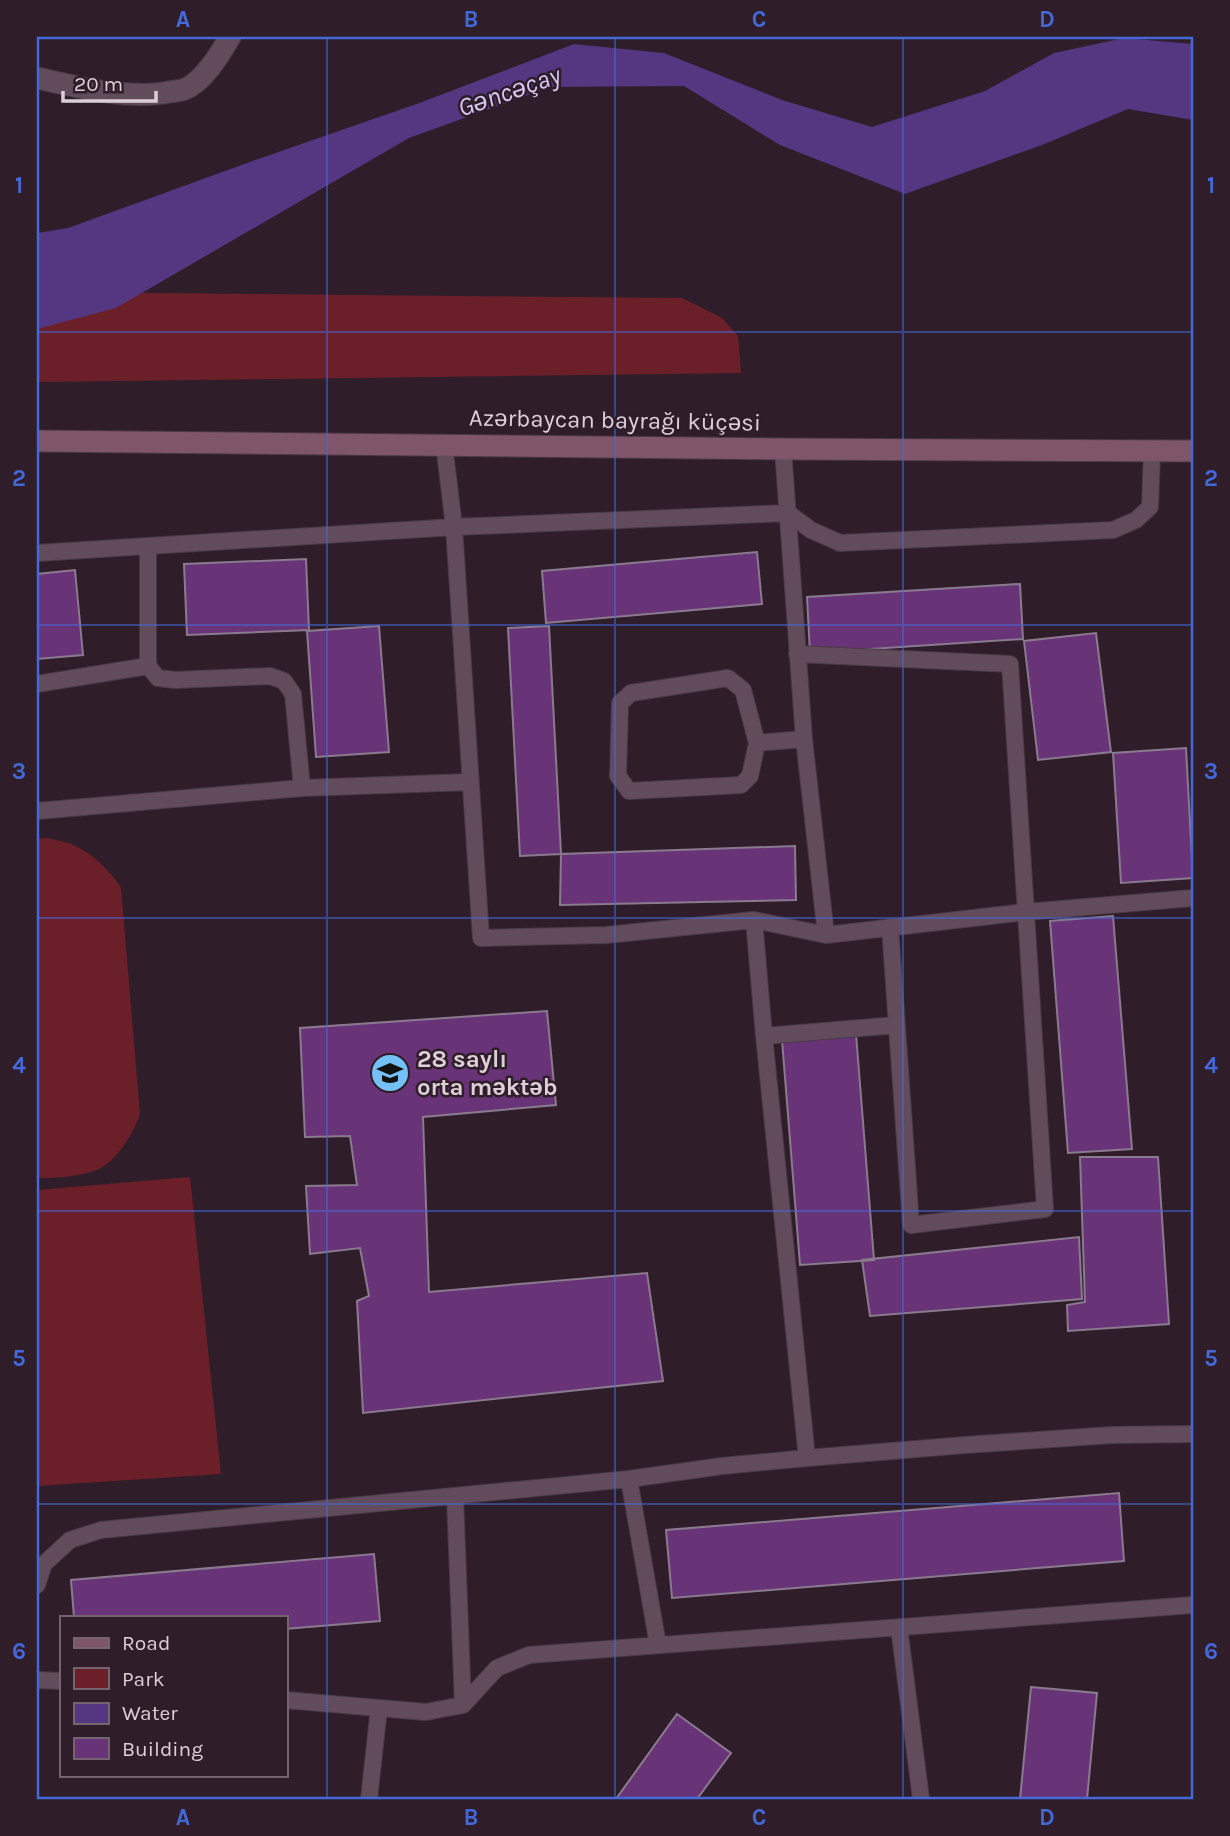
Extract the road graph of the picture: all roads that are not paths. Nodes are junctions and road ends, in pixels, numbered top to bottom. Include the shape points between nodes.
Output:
1 (230, 37) edge
2 (37, 78) edge
3 (37, 441) edge
4 (444, 444) junction
5 (783, 449) junction
6 (1152, 451) junction
7 (1193, 451) edge
8 (788, 513) junction
9 (454, 527) junction
10 (148, 546) junction
11 (37, 553) edge
12 (797, 654) junction
13 (148, 666) junction
14 (37, 684) edge
15 (804, 739) junction
16 (757, 743) junction
17 (469, 782) junction
18 (302, 788) junction
19 (37, 811) edge
20 (1193, 898) edge
21 (1026, 912) junction
22 (754, 920) junction
23 (890, 927) junction
24 (826, 935) junction
25 (897, 1025) junction
26 (764, 1036) junction
27 (1193, 1434) edge
28 (807, 1458) junction
29 (629, 1479) junction
30 (455, 1496) junction
31 (37, 1585) edge
32 (1193, 1605) edge
33 (899, 1627) junction
34 (658, 1645) junction
35 (37, 1680) edge
36 (60, 1682) edge
37 (287, 1700) edge
38 (463, 1706) junction
39 (379, 1708) junction
40 (369, 1799) edge
41 (921, 1799) edge

1 - 2 street via 217,59 186,89 152,96
3 - 4 street, Azərbaycan bayrağı küçəsi
4 - 5 street, Azərbaycan bayrağı küçəsi
4 - 9 lane
5 - 6 street, Azərbaycan bayrağı küçəsi
5 - 8 lane
6 - 7 street, Azərbaycan bayrağı küçəsi
6 - 8 lane via 1150,507 1136,520 1113,530 840,543
8 - 9 lane
8 - 12 lane
9 - 10 lane
9 - 17 lane
10 - 11 lane
10 - 13 lane
12 - 15 lane
12 - 21 lane via 1010,664
13 - 14 lane
13 - 18 lane via 158,678 175,680 270,676 284,681 293,694
15 - 16 lane
15 - 24 lane
16 - 16 lane via 743,690 728,678 631,693 620,703 618,776 629,791 741,785 750,776
17 - 18 lane
17 - 22 lane via 481,938 606,935
18 - 19 lane
20 - 21 lane
21 - 23 lane
21 - 25 lane via 1045,1209 911,1224
22 - 24 lane
22 - 26 lane
23 - 24 lane
23 - 25 lane
25 - 26 lane
26 - 28 lane
27 - 28 lane via 1112,1435
28 - 29 lane
29 - 30 lane
29 - 34 lane
30 - 31 lane via 101,1530 70,1540 44,1564
30 - 38 lane
32 - 33 lane
33 - 34 lane
33 - 41 lane
34 - 38 lane via 529,1655 497,1668
35 - 36 lane
37 - 39 lane
38 - 39 lane via 426,1712
39 - 40 lane

